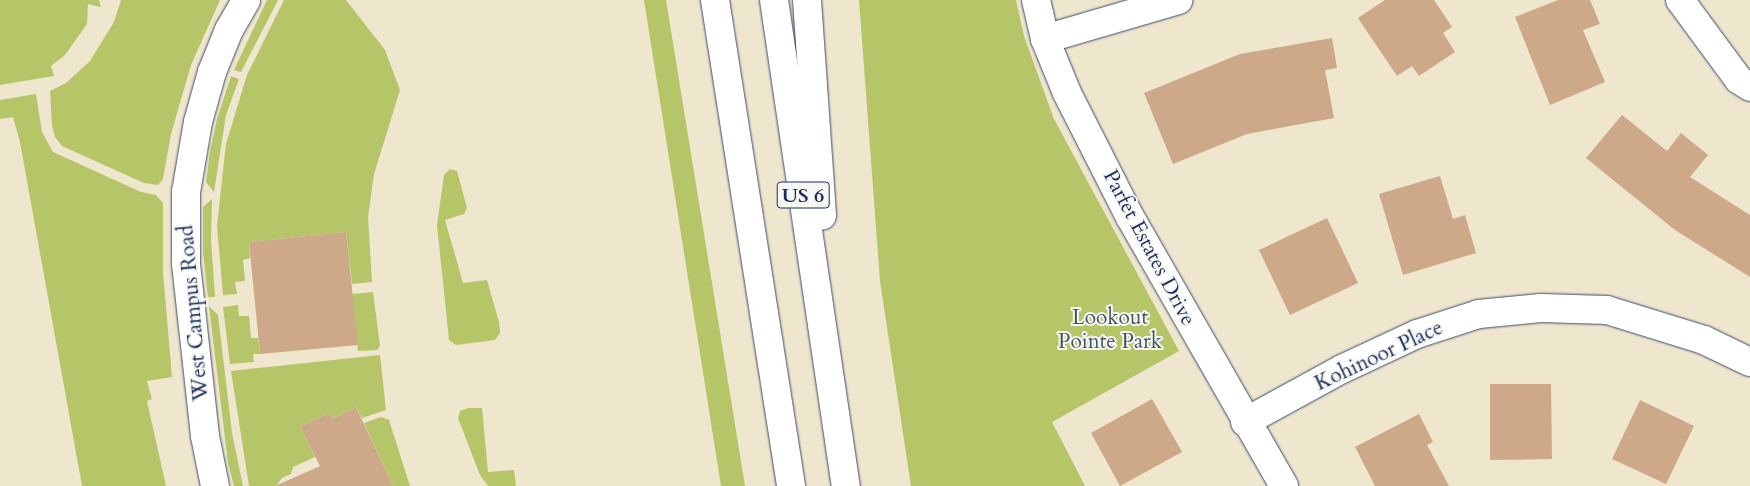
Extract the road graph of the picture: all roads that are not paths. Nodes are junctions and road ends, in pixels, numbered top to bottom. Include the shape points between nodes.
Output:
1 (246, 0) edge
2 (701, 0) edge
3 (715, 0) edge
4 (774, 0) edge
5 (807, 0) edge
6 (1036, 0) edge
7 (1178, 0) edge
8 (1680, 0) edge
9 (1045, 39) junction
10 (1750, 87) edge
11 (747, 206) junction
12 (1750, 362) edge
13 (833, 389) junction
14 (1245, 422) junction
15 (215, 486) edge
16 (791, 486) edge
17 (846, 486) edge
18 (1284, 486) edge

1 - 15 main road, West Campus Road via 229,30 212,72 198,122 186,192 186,263 205,436
2 - 11 main road
3 - 11 main road, US 6
4 - 13 main road, US 6
5 - 13 main road
6 - 9 main road, Parfet Estates Drive
7 - 9 main road
8 - 10 main road via 1739,80
9 - 14 main road, Parfet Estates Drive via 1067,93 1130,217
11 - 16 main road, US 6
12 - 14 main road, Kohinoor Place via 1704,340 1607,310 1541,308 1479,314 1417,334
13 - 17 main road, US 6
14 - 18 main road, Parfet Estates Drive

